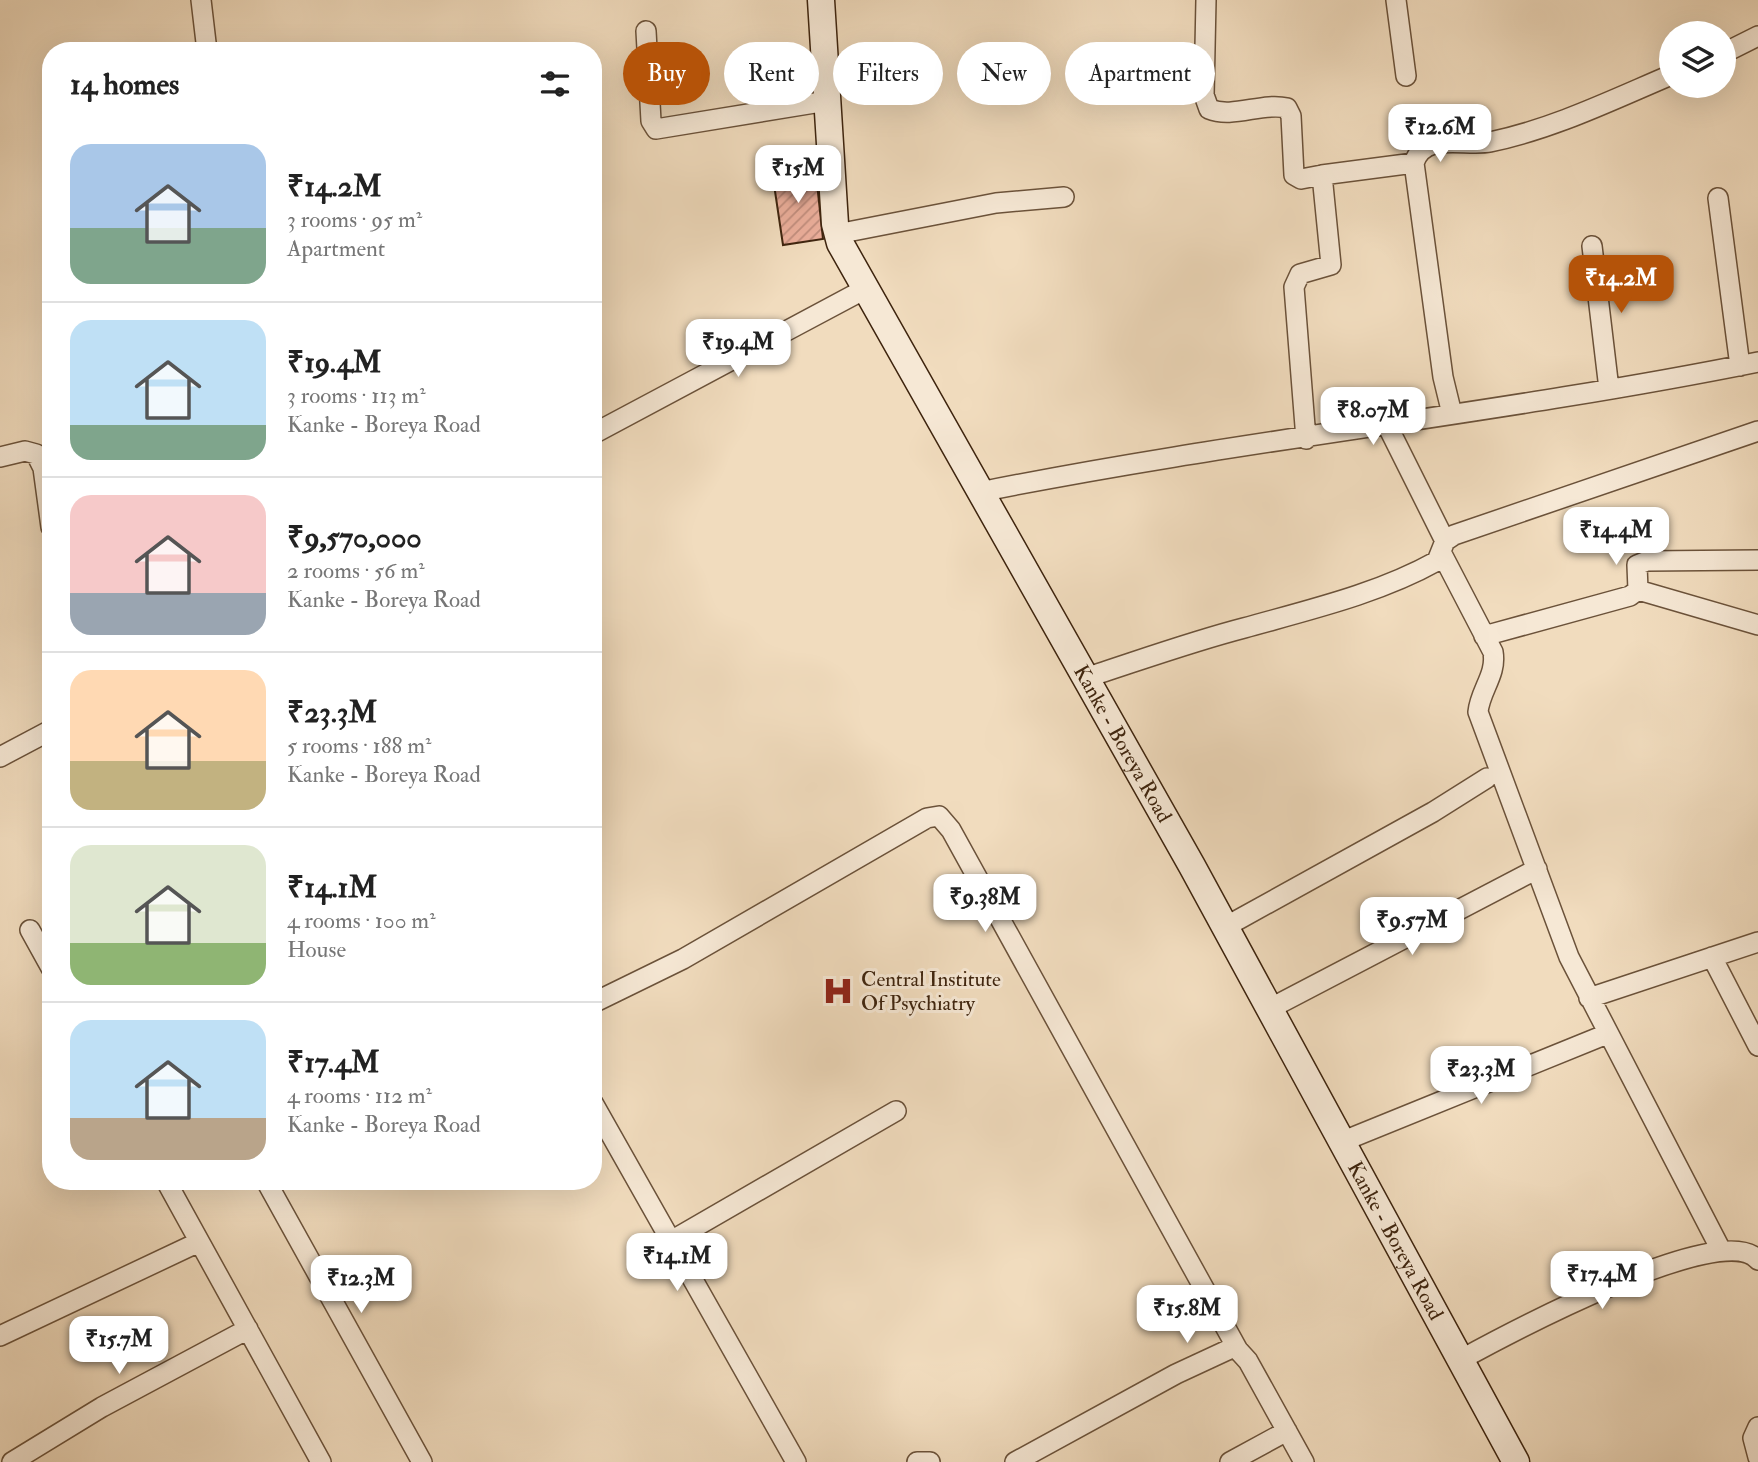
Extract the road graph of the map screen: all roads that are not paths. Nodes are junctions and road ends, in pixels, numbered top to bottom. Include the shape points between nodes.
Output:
1 (201, 0) edge
2 (821, 0) edge
3 (1206, 0) edge
4 (1396, 0) edge
5 (646, 31) dead end
6 (1758, 36) edge
7 (206, 42) edge
8 (1736, 47) edge
9 (1406, 76) dead end
10 (1659, 80) edge
11 (827, 102) junction
12 (1414, 163) junction
13 (1322, 175) junction
14 (1064, 197) dead end
15 (1718, 198) dead end
16 (837, 234) junction
17 (1592, 246) dead end
18 (865, 289) junction
19 (1749, 364) edge
20 (1609, 389) junction
21 (1451, 414) junction
22 (1387, 425) junction
23 (602, 429) edge
24 (1758, 431) edge
25 (1306, 439) junction
26 (0, 457) edge
27 (42, 466) edge
28 (980, 492) junction
29 (1444, 547) junction
30 (1758, 561) edge
31 (1638, 590) junction
32 (1758, 625) edge
33 (1484, 636) junction
34 (1085, 678) junction
35 (42, 735) edge
36 (0, 757) edge
37 (1487, 778) dead end
38 (1537, 869) junction
39 (1225, 927) junction
40 (30, 930) dead end
41 (1758, 942) edge
42 (42, 952) edge
43 (1712, 957) junction
44 (1588, 998) junction
45 (602, 999) edge
46 (1269, 1009) junction
47 (1607, 1034) junction
48 (1758, 1046) edge
49 (897, 1111) dead end
50 (602, 1119) edge
51 (1342, 1142) junction
52 (171, 1190) edge
53 (271, 1190) edge
54 (671, 1241) junction
55 (199, 1242) junction
56 (1721, 1250) junction
57 (1758, 1261) edge
58 (248, 1329) junction
59 (0, 1336) edge
60 (1238, 1350) junction
61 (1460, 1360) junction
62 (1758, 1427) edge
63 (1287, 1432) junction
64 (1758, 1457) edge
65 (12, 1462) edge
66 (321, 1462) edge
67 (422, 1462) edge
68 (796, 1462) edge
69 (917, 1462) edge
70 (930, 1462) edge
71 (1014, 1462) edge
72 (1230, 1462) edge
73 (1304, 1462) edge
74 (1516, 1462) edge

1 - 7 street
2 - 11 street, Kanke - Boreya Road
3 - 13 street via 1204,95 1209,109 1287,108 1294,175 1301,179
4 - 9 street
5 - 11 street via 651,121 656,130
6 - 8 street
10 - 12 street via 1554,124 1483,143 1431,145
11 - 16 street, Kanke - Boreya Road
12 - 13 street
12 - 21 street
13 - 25 street via 1331,265 1300,274 1294,287
14 - 16 street via 996,203
15 - 19 street
16 - 18 street, Kanke - Boreya Road
17 - 20 street
18 - 23 street
18 - 28 street, Kanke - Boreya Road
19 - 20 street
20 - 21 street
21 - 22 street
22 - 25 street
22 - 29 street
24 - 29 street via 1454,534
25 - 28 street
26 - 27 street via 25,451 36,454
28 - 34 street, Kanke - Boreya Road
29 - 33 street
29 - 34 street via 1433,564 1311,610
30 - 31 street via 1647,561 1637,565
31 - 32 street
31 - 33 street via 1623,599
33 - 38 street via 1493,652 1494,668 1478,712
34 - 39 street, Kanke - Boreya Road
35 - 36 street
37 - 39 street via 1433,813
38 - 44 street
38 - 46 street
39 - 46 street, Kanke - Boreya Road
40 - 42 street
41 - 43 street
43 - 44 street
43 - 48 street
44 - 47 street
45 - 60 street via 683,959 927,818 939,816 951,830
46 - 51 street, Kanke - Boreya Road
47 - 51 street
47 - 56 street
49 - 54 street
50 - 54 street
51 - 61 street, Kanke - Boreya Road
52 - 55 street
53 - 67 street
54 - 68 street
55 - 58 street
55 - 59 street
56 - 57 street via 1748,1251
56 - 61 street via 1566,1304
58 - 65 street via 102,1407
58 - 66 street
60 - 63 street
60 - 71 street via 1224,1349
61 - 74 street, Kanke - Boreya Road
62 - 64 street via 1753,1438
63 - 72 street
63 - 73 street
69 - 70 street

